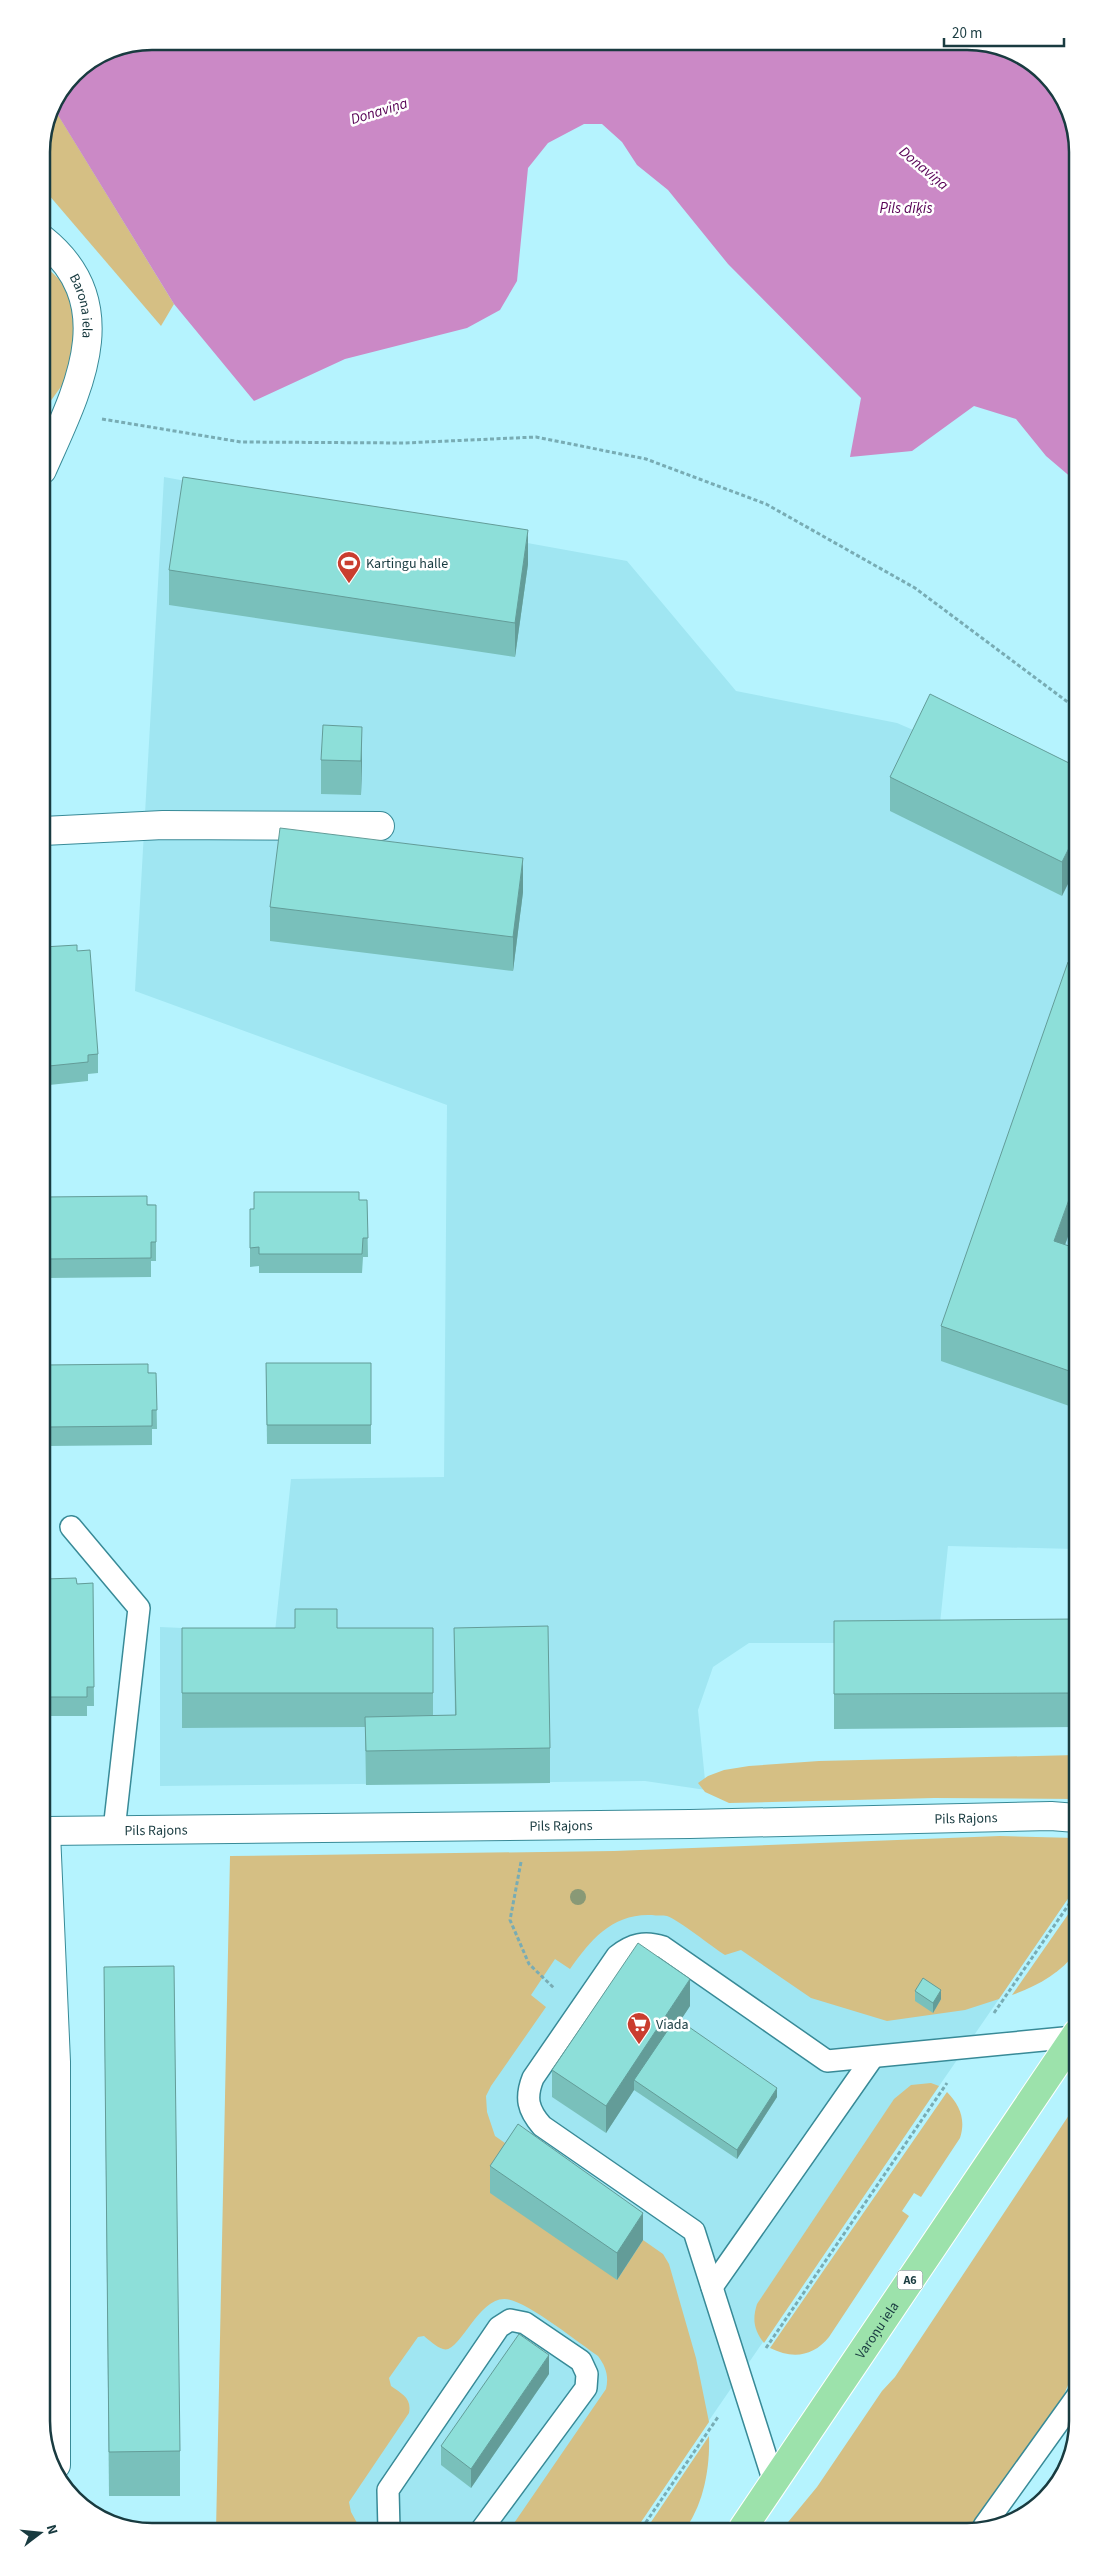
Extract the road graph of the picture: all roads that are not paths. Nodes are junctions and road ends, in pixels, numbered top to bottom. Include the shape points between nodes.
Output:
1 (50, 246) edge
2 (50, 452) edge
3 (380, 826) dead end
4 (50, 831) edge
5 (72, 1527) dead end
6 (1069, 1817) edge
7 (114, 1830) junction
8 (50, 1832) edge
9 (50, 2016) edge
10 (1069, 2036) edge
11 (1069, 2045) edge
12 (873, 2057) junction
13 (51, 2062) edge
14 (50, 2144) edge
15 (712, 2287) junction
16 (1069, 2408) edge
17 (56, 2456) edge
18 (774, 2482) junction
19 (988, 2521) edge
20 (389, 2523) edge
21 (486, 2523) edge
22 (746, 2523) edge

1 - 2 street, Barona iela via 79,285 86,309 88,335 86,362
3 - 4 street via 163,825
5 - 7 lane via 139,1608
6 - 7 street, Pils Rajons
7 - 8 street, Pils Rajons
9 - 13 street
10 - 12 lane
11 - 18 highway, Varoņu iela / A6
12 - 15 lane
12 - 15 lane via 827,2061 663,1947 651,1943 627,1948 617,1956 533,2078 528,2103 532,2115 542,2126 694,2231
13 - 14 street
14 - 17 street
15 - 18 lane
16 - 19 lane
18 - 22 highway, Varoņu iela / A6
20 - 21 lane via 388,2490 498,2327 510,2320 525,2322 581,2361 587,2374 586,2388

